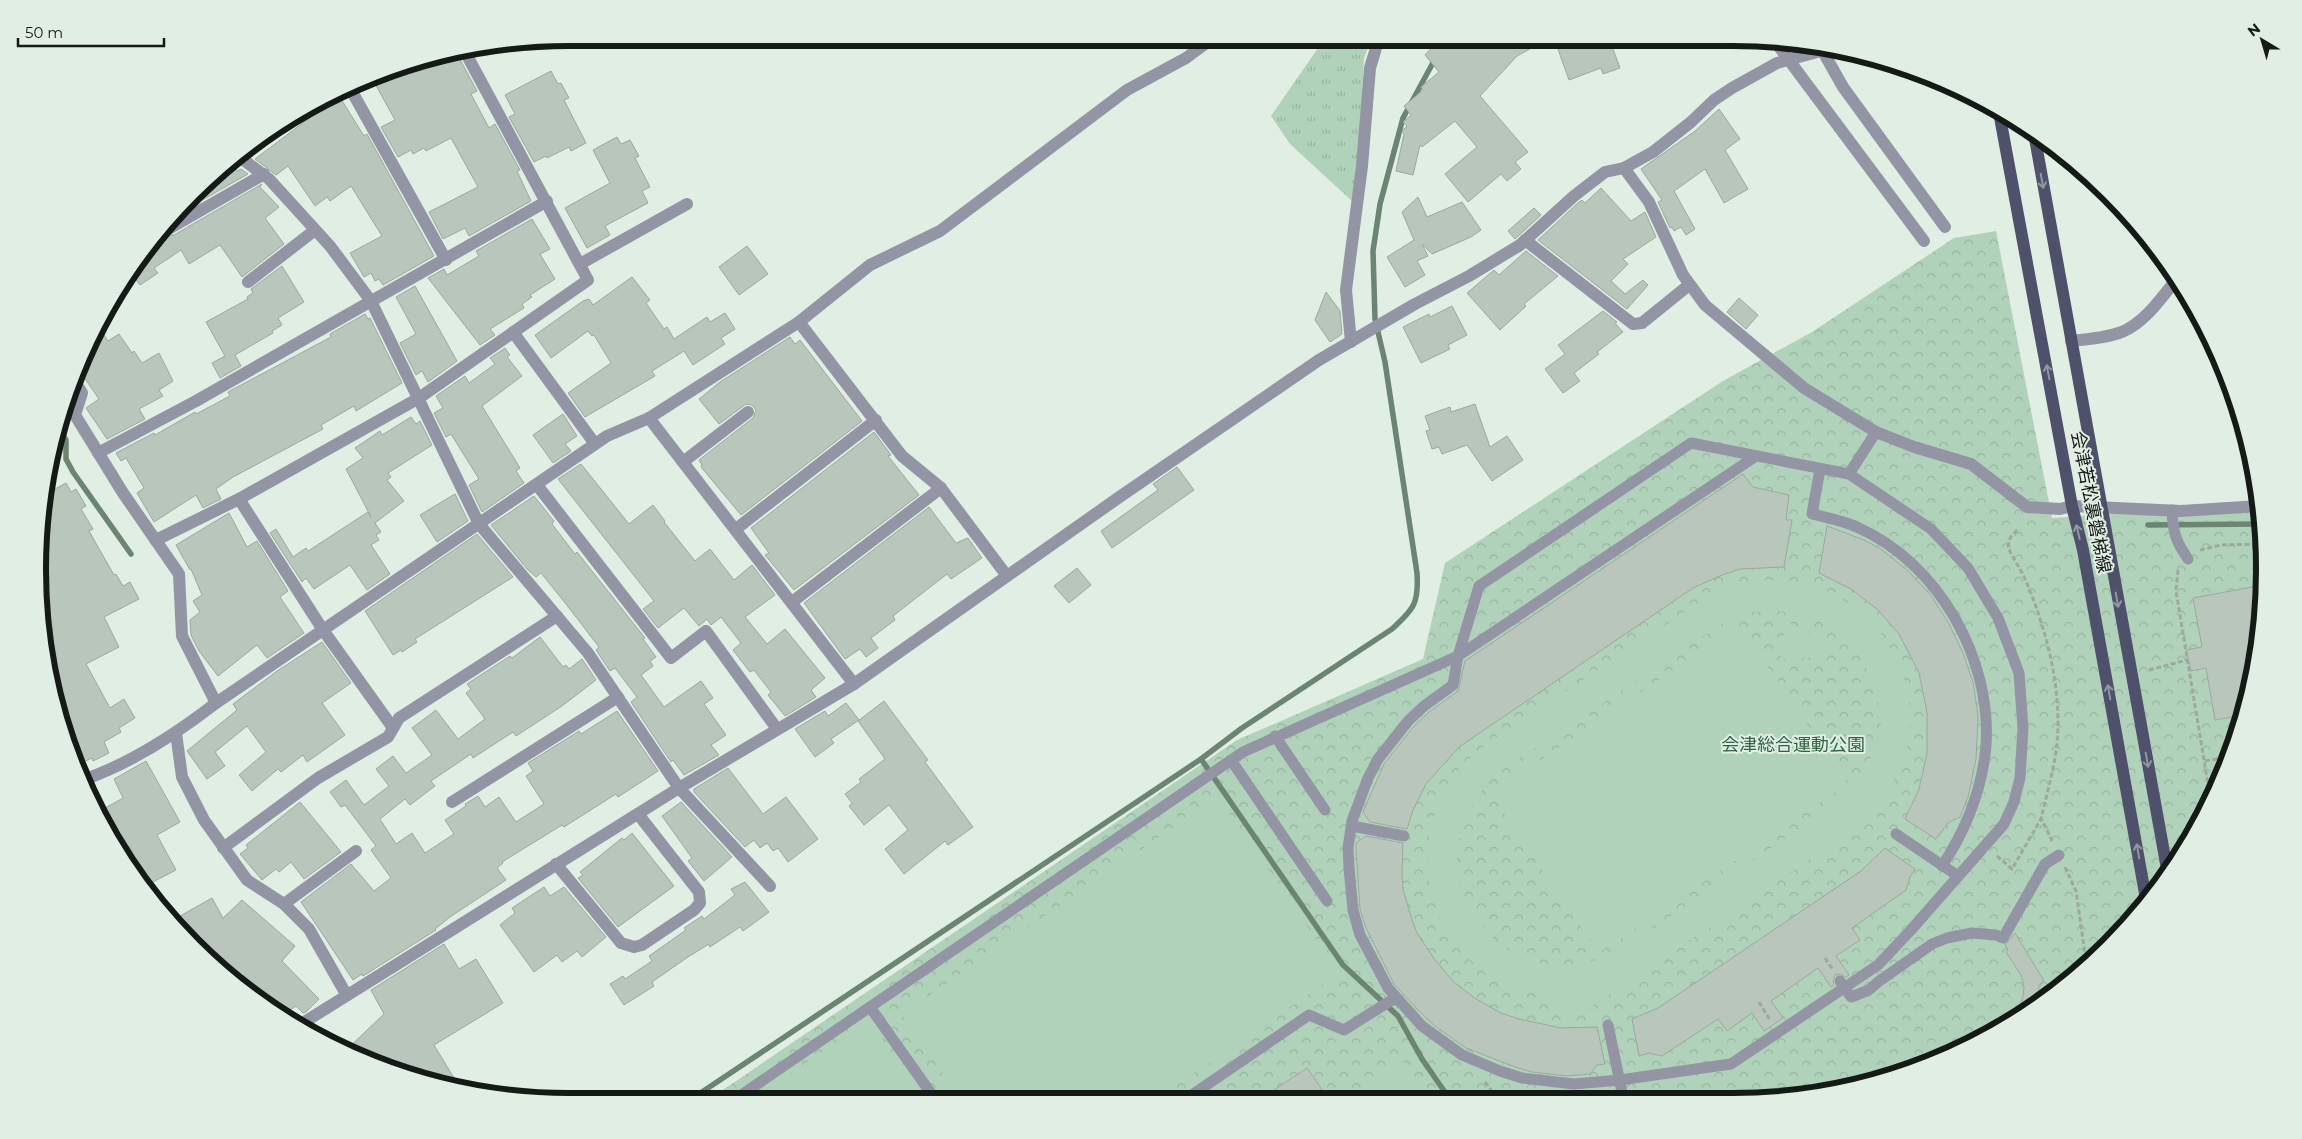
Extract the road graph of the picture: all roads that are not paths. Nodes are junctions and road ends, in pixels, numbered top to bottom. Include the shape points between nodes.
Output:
1 (1202, 46) edge
2 (1377, 46) edge
3 (1780, 49) edge
4 (1812, 53) edge
5 (1827, 55) edge
6 (468, 56) edge
7 (1788, 60) junction
8 (353, 93) edge
9 (2000, 120) edge
10 (2036, 143) edge
11 (244, 160) edge
12 (1624, 168) junction
13 (264, 174) junction
14 (547, 201) junction
15 (687, 204) dead end
16 (175, 225) edge
17 (1945, 227) dead end
18 (315, 230) junction
19 (1525, 240) junction
20 (1924, 240) dead end
21 (446, 260) junction
22 (580, 264) junction
23 (248, 282) dead end
24 (1689, 285) junction
25 (2172, 285) edge
26 (371, 301) junction
27 (799, 322) junction
28 (512, 332) junction
29 (2071, 341) junction
30 (1351, 342) junction
31 (79, 388) edge
32 (419, 398) junction
33 (748, 412) dead end
34 (649, 418) junction
35 (876, 420) junction
36 (1876, 432) junction
37 (595, 444) junction
38 (98, 454) junction
39 (1756, 456) junction
40 (683, 462) junction
41 (1820, 468) junction
42 (1849, 474) junction
43 (537, 485) junction
44 (941, 488) junction
45 (239, 500) junction
46 (2072, 506) junction
47 (2252, 506) edge
48 (2101, 507) junction
49 (2172, 510) junction
50 (479, 524) junction
51 (736, 528) junction
52 (156, 540) junction
53 (2188, 559) road end
54 (1007, 576) junction
55 (792, 602) junction
56 (557, 616) junction
57 (323, 630) junction
58 (1458, 656) junction
59 (854, 684) junction
60 (618, 697) junction
61 (216, 703) junction
62 (393, 728) junction
63 (778, 729) junction
64 (176, 733) junction
65 (1275, 736) junction
66 (1231, 760) junction
67 (90, 778) edge
68 (679, 788) junction
69 (452, 802) dead end
70 (1325, 810) dead end
71 (638, 814) junction
72 (1352, 826) junction
73 (1896, 834) dead end
74 (1404, 836) dead end
75 (223, 848) junction
76 (356, 851) dead end
77 (2059, 855) road end
78 (2166, 863) edge
79 (556, 864) junction
80 (1942, 866) junction
81 (1958, 876) junction
82 (770, 886) dead end
83 (2145, 892) edge
84 (1327, 901) dead end
85 (284, 904) junction
86 (1842, 984) junction
87 (346, 994) junction
88 (1395, 998) junction
89 (870, 1007) junction
90 (305, 1021) edge
91 (1608, 1025) dead end
92 (1620, 1080) junction
93 (744, 1093) edge
94 (931, 1093) edge
95 (1195, 1093) edge
96 (1622, 1093) edge

1 - 27 street via 1127,90 940,231 870,265
2 - 30 street via 1370,68 1362,166 1346,290
3 - 7 street
4 - 7 street
5 - 17 street via 1843,87
6 - 14 street
7 - 12 street via 1714,100 1653,152
7 - 20 street
8 - 21 street
46 -> 9 main road, 会津若松裏磐梯線
10 -> 29 main road, 会津若松裏磐梯線
11 - 13 street
12 - 19 street via 1605,172
12 - 24 street via 1649,202
13 - 16 street
13 - 18 street
14 - 21 street
14 - 22 street
15 - 22 street
18 - 23 street
18 - 26 street
19 - 24 street via 1633,324 1642,323
19 - 30 street via 1469,276
21 - 26 street
22 - 28 street via 588,280
24 - 36 street via 1712,311 1804,388
25 - 29 street via 2143,318 2125,331
26 - 32 street
26 - 38 street
27 - 34 street
27 - 35 street
28 - 32 street
28 - 37 street
29 - 48 main road, 会津若松裏磐梯線
30 - 54 street via 1303,371
31 - 38 street via 82,393 75,415
32 - 45 street
32 - 50 street
33 - 40 street
34 - 37 street
34 - 40 street
35 - 44 street via 902,456
35 - 51 street
36 - 42 lane
36 - 46 street via 1971,464 2027,507
37 - 43 street
38 - 52 street
39 - 41 lane
39 - 58 lane
39 - 58 lane via 1691,442 1479,586
40 - 51 street
41 - 42 lane
41 - 80 lane via 1812,514 1859,528 1897,551 1928,579 1957,620 1970,647 1982,696 1986,746 1980,784 1971,812 1957,844
42 - 81 lane via 1931,529 1968,568 1998,618 2019,673 2023,728 2020,778 2014,802 2004,824
43 - 50 street
43 - 63 street via 670,658 706,631
44 - 54 street
44 - 55 street
45 - 52 street
45 - 57 street
46 - 48 street
83 -> 46 main road, 会津若松裏磐梯線 via 2083,550
47 - 49 street
48 - 49 street
48 -> 78 main road, 会津若松裏磐梯線
49 - 53 lane via 2176,542
50 - 56 street
50 - 57 street
51 - 55 street
52 - 61 street via 180,574 182,636
54 - 59 street
55 - 59 street
56 - 60 street via 588,653
56 - 62 street via 399,718
57 - 61 street
57 - 62 street
58 - 65 lane
58 - 72 lane via 1454,685 1408,721 1378,759 1360,797
59 - 63 street
60 - 68 street
60 - 69 street
61 - 64 street
62 - 75 street via 388,737 318,778
63 - 68 street
64 - 67 street
64 - 75 street via 182,777
65 - 66 lane
65 - 70 lane
66 - 84 lane
66 - 89 lane
68 - 71 street
68 - 82 street
71 - 79 street
71 - 79 street via 699,892 700,903 642,945 634,947 621,943
72 - 74 lane
72 - 88 lane via 1348,848 1353,910 1366,948
73 - 80 lane
75 - 85 street via 247,880
76 - 85 street
77 - 86 lane via 2045,864 2003,938 1972,933 1947,938 1932,944 1869,990 1851,997
79 - 87 street
80 - 81 lane
81 - 86 lane via 1878,965
85 - 87 street via 309,929
86 - 92 lane via 1775,1028 1731,1064
87 - 90 street
88 - 92 lane via 1436,1037 1462,1055 1500,1071 1559,1083
88 - 95 lane via 1344,1030 1309,1015
89 - 93 lane
89 - 94 lane
91 - 92 lane
92 - 96 lane

